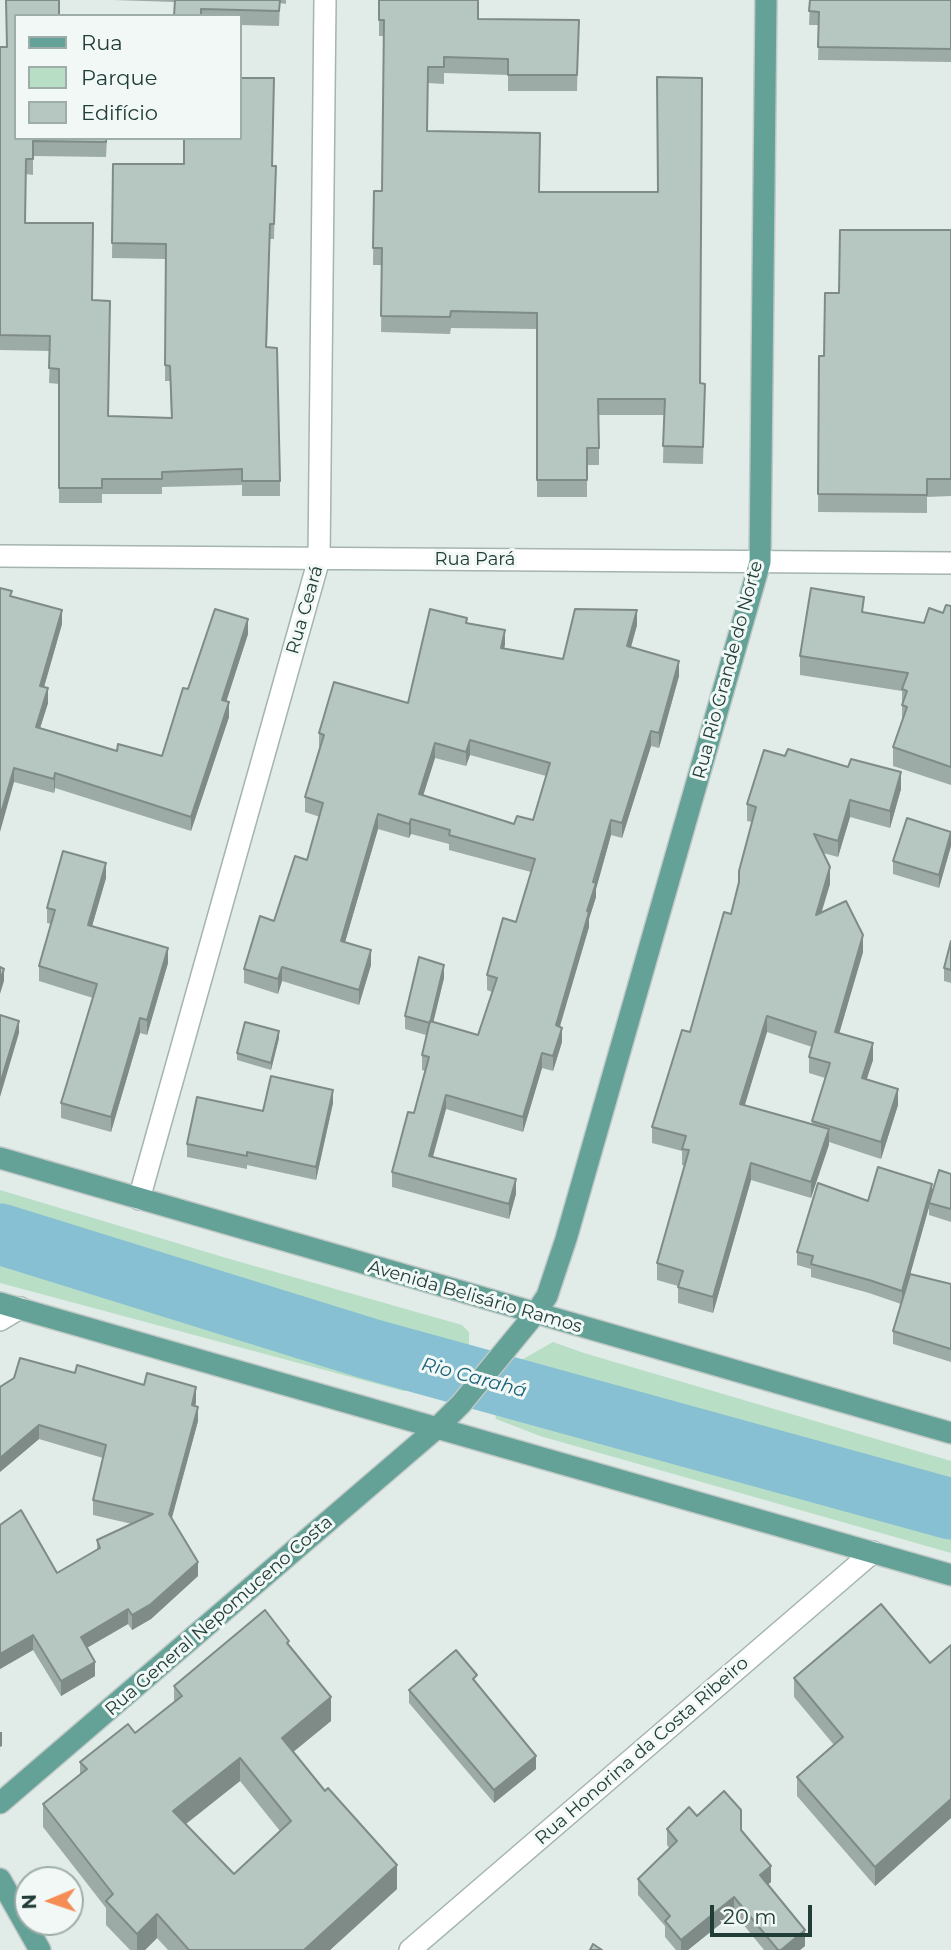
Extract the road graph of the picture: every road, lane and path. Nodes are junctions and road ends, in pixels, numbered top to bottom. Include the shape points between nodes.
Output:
1 (325, 0) edge
2 (765, 0) edge
3 (0, 556) edge
4 (319, 559) junction
5 (760, 562) junction
6 (951, 563) edge
7 (0, 1158) edge
8 (139, 1199) junction
9 (10, 1306) edge
10 (535, 1314) junction
11 (0, 1320) edge
12 (461, 1404) joint
13 (438, 1427) junction
14 (951, 1433) edge
15 (873, 1552) junction
16 (951, 1575) edge
17 (0, 1804) edge
18 (0, 1879) edge
19 (40, 1950) edge
20 (410, 1950) edge

1 - 4 street, Rua Ceará
2 - 5 main road, Rua Rio Grande do Norte
3 - 4 street, Rua Pará
4 - 5 street, Rua Pará
4 - 8 street, Rua Ceará
5 - 6 street, Rua Pará
5 - 10 main road, Rua Rio Grande do Norte via 556,1273
7 - 8 main road, Avenida Belisário Ramos
8 - 10 main road, Avenida Belisário Ramos
9 - 11 street
9 - 13 main road
10 - 12 main road, Rua Rio Grande do Norte
10 - 14 main road, Avenida Belisário Ramos
12 - 13 main road, Rua General Nepomuceno Costa
13 - 15 main road
13 - 17 main road, Rua General Nepomuceno Costa
15 - 16 main road
15 - 20 street, Rua Honorina da Costa Ribeiro
18 - 19 main road

